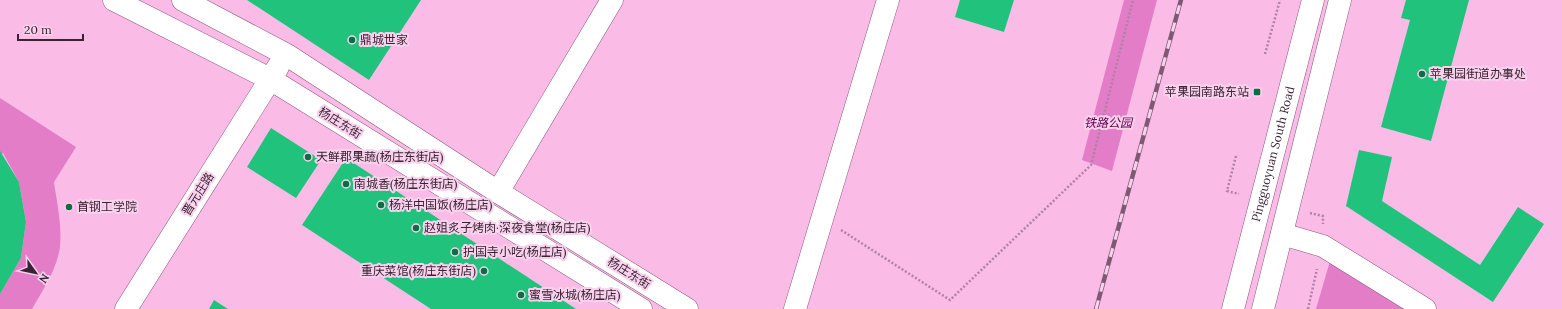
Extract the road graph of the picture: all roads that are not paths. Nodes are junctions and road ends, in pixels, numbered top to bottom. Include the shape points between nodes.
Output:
1 (114, 0) edge
2 (183, 0) edge
3 (612, 0) edge
4 (888, 0) edge
5 (1313, 0) edge
6 (1340, 0) edge
7 (286, 55) junction
8 (270, 79) junction
9 (498, 192) junction
10 (1282, 234) junction
11 (126, 309) edge
12 (641, 309) edge
13 (687, 309) edge
14 (795, 309) edge
15 (1234, 309) edge
16 (1263, 309) edge
17 (1425, 309) edge

1 - 8 main road, 杨庄东街
2 - 7 main road, 杨庄东街
3 - 9 main road
4 - 14 main road
5 - 15 main road, Pingguoyuan South Road
6 - 10 main road
7 - 8 main road, 晋元庄路
7 - 9 main road, 杨庄东街
8 - 11 main road, 晋元庄路
8 - 12 main road, 杨庄东街
9 - 13 main road, 杨庄东街
10 - 16 main road
10 - 17 main road via 1323,246

